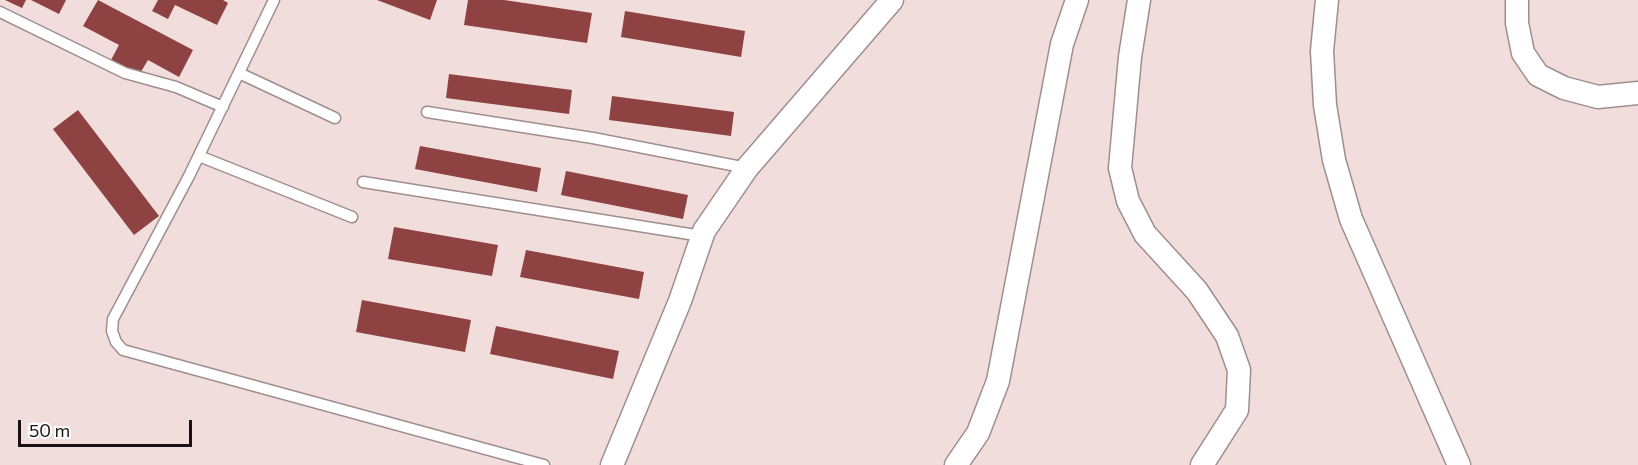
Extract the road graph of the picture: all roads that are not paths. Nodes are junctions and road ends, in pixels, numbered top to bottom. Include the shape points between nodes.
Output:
1 (274, 0) edge
2 (892, 0) edge
3 (1077, 0) edge
4 (1139, 0) edge
5 (1327, 0) edge
6 (1516, 0) edge
7 (0, 12) edge
8 (239, 74) junction
9 (1638, 93) edge
10 (223, 107) junction
11 (427, 112) dead end
12 (335, 118) dead end
13 (199, 156) junction
14 (747, 168) junction
15 (363, 182) dead end
16 (352, 217) dead end
17 (702, 236) junction
18 (544, 465) edge
19 (612, 465) edge
20 (956, 465) edge
21 (1202, 465) edge
22 (1460, 465) edge

1 - 8 lane
2 - 14 street
3 - 20 street via 1062,44 998,381 978,433
4 - 21 street via 1120,168 1128,201 1145,234 1197,291 1227,336 1239,370 1237,410
5 - 22 street via 1322,51 1334,160 1351,219
6 - 9 street via 1516,23 1523,53 1538,75 1564,88 1598,97
7 - 10 lane via 125,73 176,87
8 - 10 lane
8 - 12 lane
10 - 13 lane
11 - 14 lane via 593,138
13 - 16 lane
13 - 18 lane via 112,320 116,342 123,350
14 - 17 street
15 - 17 lane
17 - 19 street via 680,301

